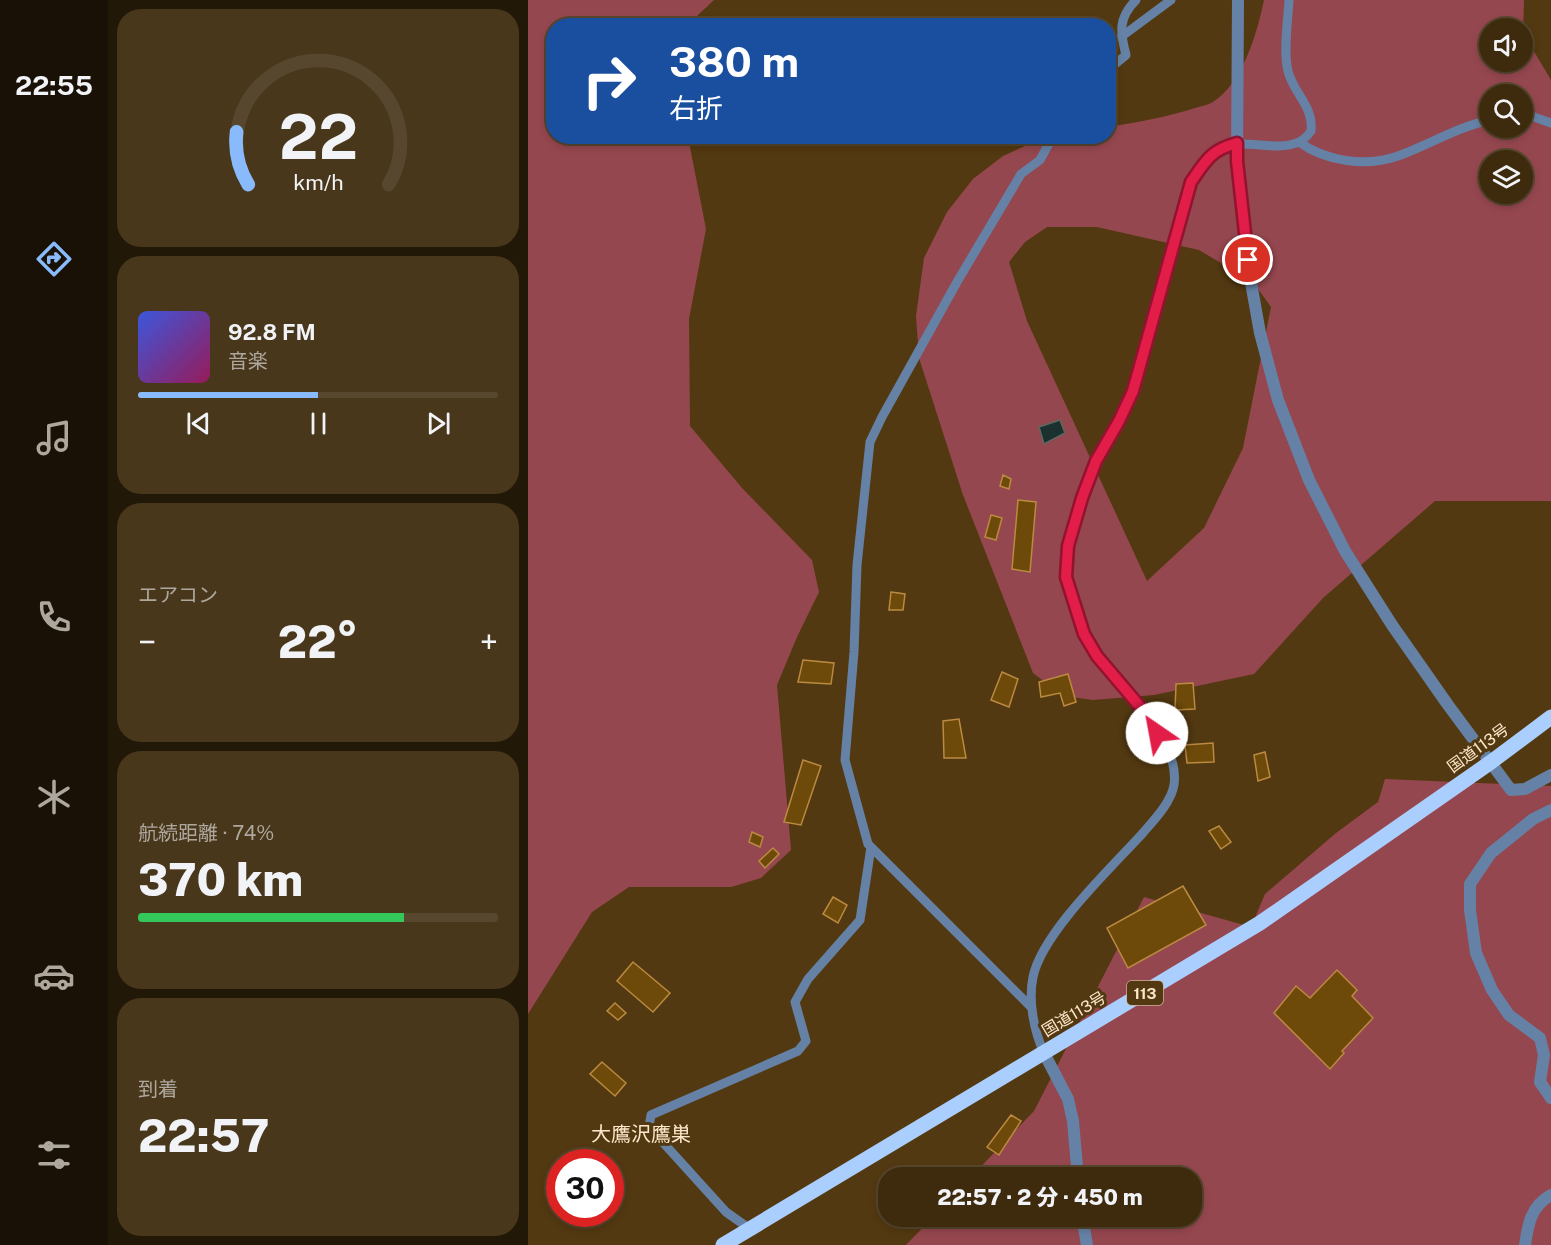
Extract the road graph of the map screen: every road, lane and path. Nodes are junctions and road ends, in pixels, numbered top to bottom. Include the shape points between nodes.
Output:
1 (1136, 0) edge
2 (1171, 0) edge
3 (1238, 0) edge
4 (1289, 0) edge
5 (1121, 37) junction
6 (1116, 63) edge
7 (1533, 117) edge
8 (1479, 122) edge
9 (1551, 123) edge
10 (1299, 142) junction
11 (1237, 143) junction
12 (1049, 144) edge
13 (1551, 717) edge
14 (1491, 762) junction
15 (1551, 775) edge
16 (1551, 810) edge
17 (871, 847) junction
18 (1032, 1008) junction
19 (1044, 1053) junction
20 (1551, 1098) edge
21 (1077, 1167) edge
22 (1551, 1195) edge
23 (1084, 1227) edge
24 (750, 1229) junction
25 (723, 1245) edge
26 (1087, 1245) edge
27 (1525, 1245) edge

1 - 5 street via 1122,18
2 - 5 street
3 - 11 street
4 - 10 street via 1287,69 1293,86 1308,106 1312,123 1308,135
5 - 6 street via 1126,55
7 - 9 street
8 - 10 street via 1396,157 1375,160 1331,158
10 - 11 street
11 - 14 street via 1260,333 1278,400 1309,480 1345,551 1392,626
11 - 18 street via 1221,147 1207,157 1191,182 1133,391 1089,477 1068,546 1066,577 1084,634 1097,656 1148,716 1167,750 1174,785 1151,823 1056,929 1033,976
12 - 17 street via 1040,160 1021,174 870,442 857,565 845,760
13 - 14 highway, 国道113号 / 113
14 - 15 street via 1511,790 1525,789
14 - 19 highway, 国道113号 / 113 via 1260,923
16 - 20 street via 1533,819 1491,853 1470,884 1476,953 1492,990 1509,1015 1540,1038 1544,1055 1540,1082
17 - 18 street
17 - 24 street via 860,920 808,979 795,1002 806,1041 798,1052 651,1115 649,1127 726,1212
18 - 19 street
19 - 21 street via 1068,1099
19 - 24 highway, 国道113号 / 113
22 - 27 street via 1529,1217
23 - 26 street
24 - 25 highway, 国道113号 / 113

